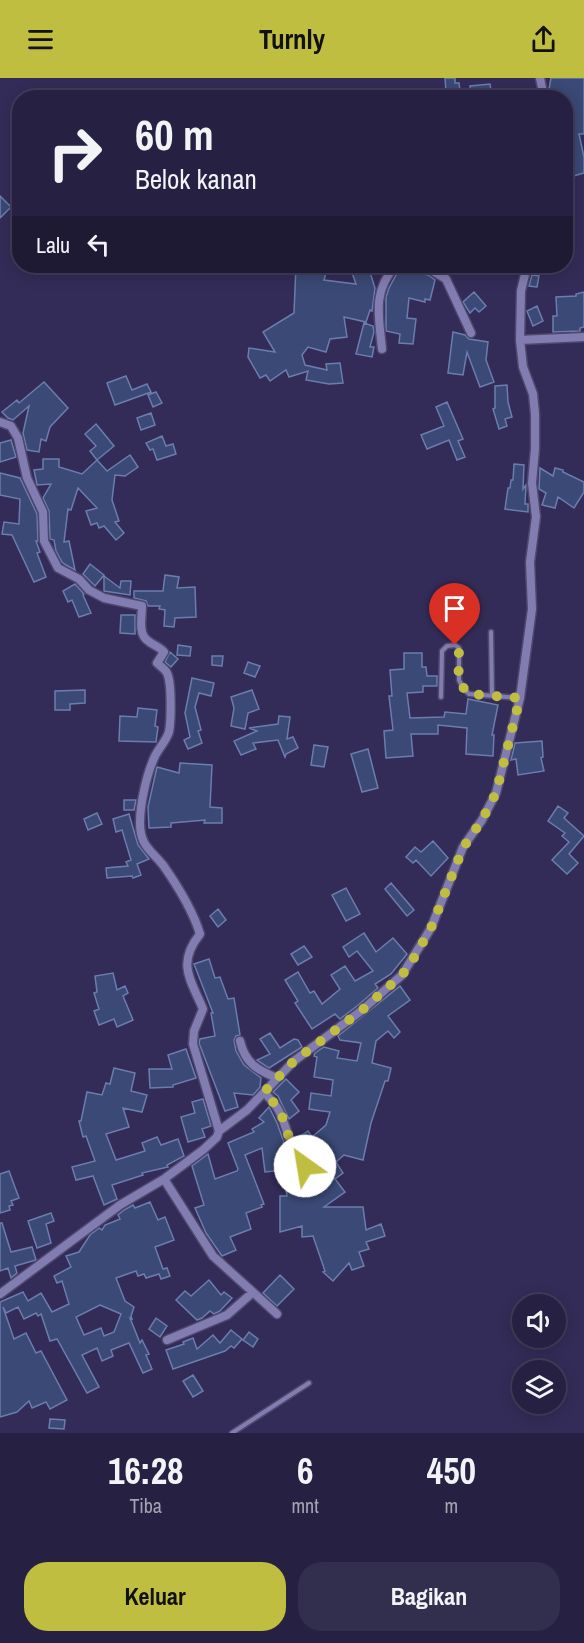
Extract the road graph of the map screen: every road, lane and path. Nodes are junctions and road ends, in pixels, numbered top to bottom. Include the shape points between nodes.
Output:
1 (390, 273) edge
2 (438, 273) edge
3 (525, 273) edge
4 (471, 333) dead end
5 (584, 337) edge
6 (520, 340) junction
7 (382, 349) dead end
8 (0, 422) edge
9 (491, 632) dead end
10 (492, 695) junction
11 (441, 697) dead end
12 (520, 698) junction
13 (240, 1041) dead end
14 (277, 1078) junction
15 (264, 1092) junction
16 (219, 1131) junction
17 (316, 1171) dead end
18 (164, 1179) junction
19 (252, 1293) junction
20 (0, 1294) edge
21 (277, 1314) dead end
22 (166, 1340) dead end
23 (309, 1383) dead end
24 (232, 1433) edge

1 - 7 street via 378,301
2 - 4 street via 446,279
3 - 6 street
5 - 6 street
6 - 12 street via 534,403 532,483 536,517 530,562 531,617
8 - 16 street via 11,426 18,438 27,478 43,512 44,541 58,568 104,598 142,606 141,630 148,642 164,652 157,663 166,672 171,688 169,729 150,769 140,825 148,851 174,883 200,933 186,969 203,1009 193,1044
9 - 10 lane
10 - 11 lane via 469,694 463,688 459,680 459,648 455,645 442,651
10 - 12 lane
12 - 14 street via 496,793 463,848 431,928 411,963 361,1011 308,1049
13 - 14 street via 248,1062
14 - 15 street
15 - 16 street
15 - 17 street via 279,1110 297,1158
16 - 18 street via 203,1150
18 - 19 street via 213,1256
18 - 20 street via 120,1205
19 - 21 street
19 - 22 street via 227,1316
23 - 24 lane

